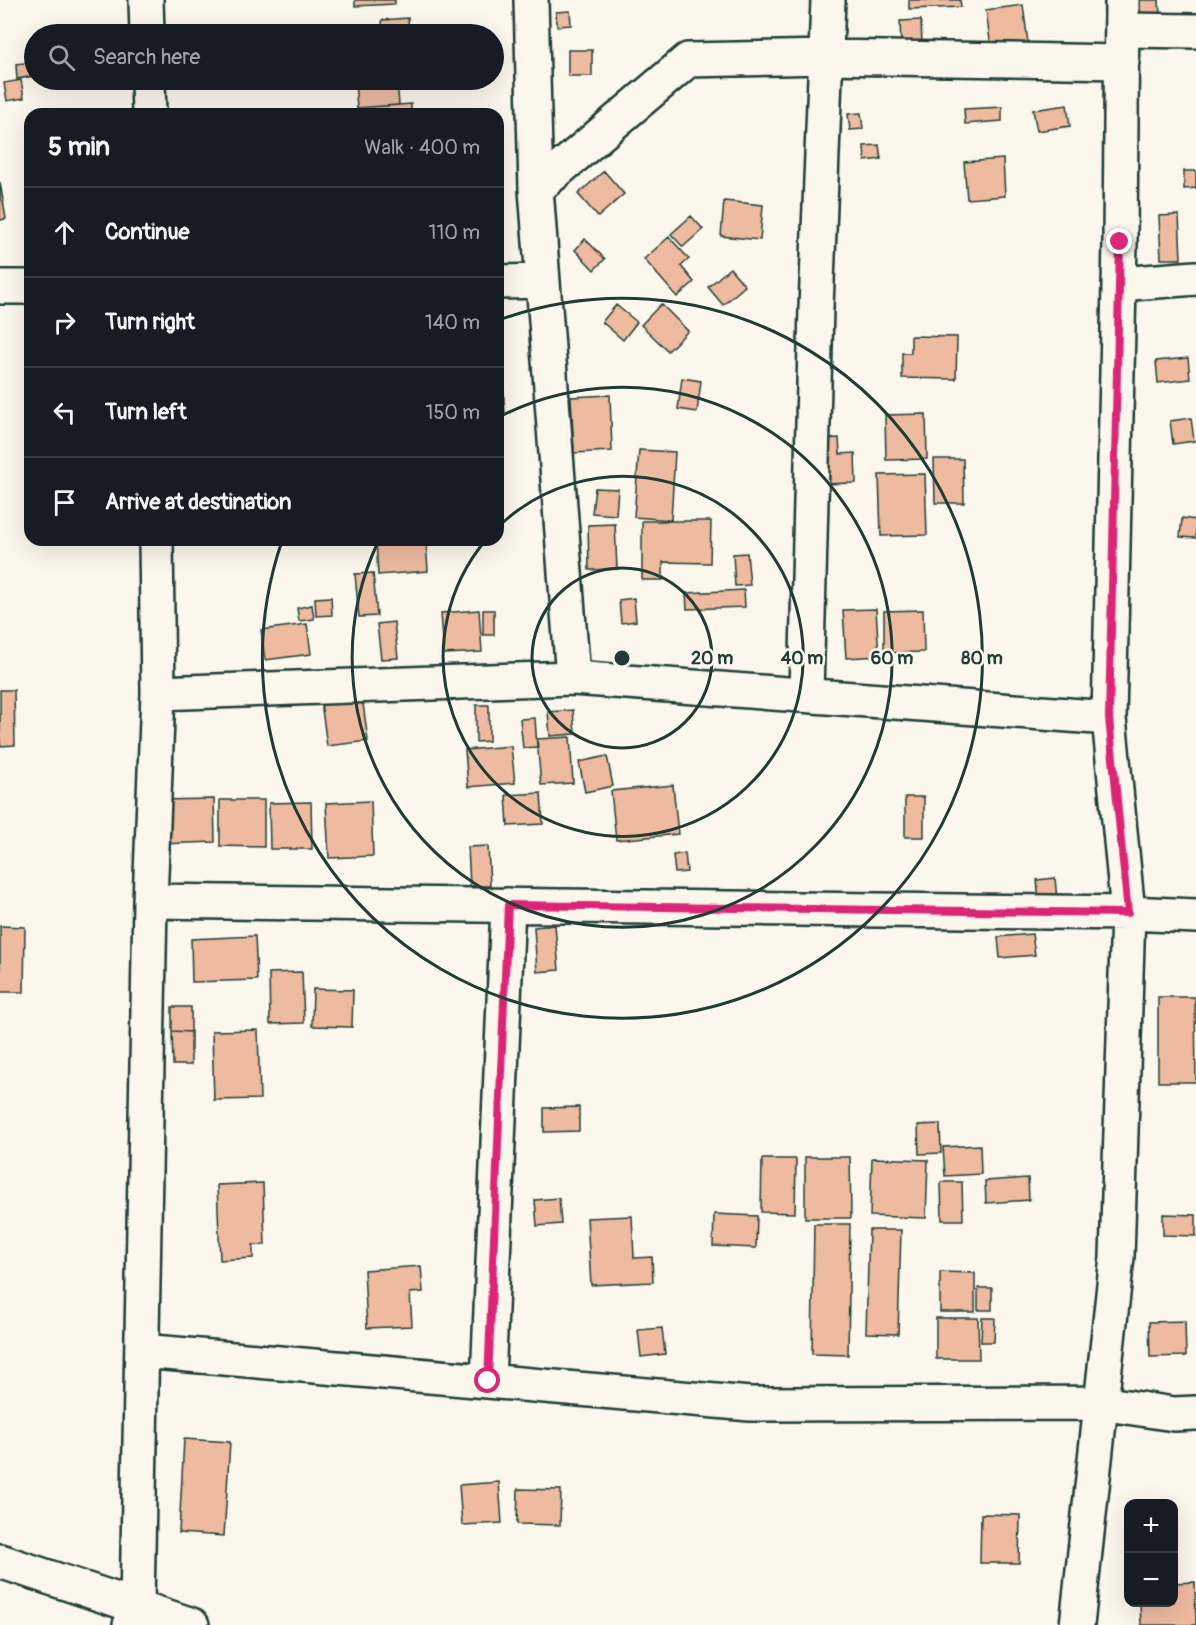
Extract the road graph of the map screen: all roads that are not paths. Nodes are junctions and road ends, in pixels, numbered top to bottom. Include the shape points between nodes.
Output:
1 (146, 0) edge
2 (531, 0) edge
3 (828, 0) edge
4 (1123, 15) edge
5 (147, 24) edge
6 (1196, 31) edge
7 (827, 57) junction
8 (1122, 62) junction
9 (148, 90) edge
10 (149, 108) edge
11 (536, 189) junction
12 (1196, 278) edge
13 (543, 281) junction
14 (504, 282) edge
15 (1119, 284) junction
16 (0, 287) edge
17 (24, 287) edge
18 (156, 546) edge
19 (573, 678) junction
20 (158, 693) junction
21 (806, 694) junction
22 (1109, 718) junction
23 (150, 901) junction
24 (508, 905) junction
25 (1128, 913) junction
26 (1196, 916) edge
27 (142, 1351) junction
28 (488, 1381) junction
29 (1100, 1403) junction
30 (1196, 1413) edge
31 (0, 1561) edge
32 (133, 1615) edge
33 (192, 1625) edge
34 (1077, 1625) edge

1 - 5 street
2 - 11 street
3 - 7 street
4 - 6 street
4 - 8 street
7 - 8 street
7 - 11 street via 688,60
7 - 21 street
8 - 15 street
9 - 10 street
11 - 13 street
12 - 15 street
13 - 14 street
13 - 19 street
15 - 22 street
16 - 17 street
18 - 20 street
19 - 20 street
19 - 21 street
20 - 23 street
21 - 22 street
22 - 25 street
23 - 24 street
23 - 27 street
24 - 25 street
24 - 28 street
25 - 26 street
25 - 29 street via 1117,1257
27 - 28 street
27 - 32 street
28 - 29 street via 750,1404
29 - 30 street via 1174,1414
29 - 34 street
31 - 32 street
32 - 33 street

